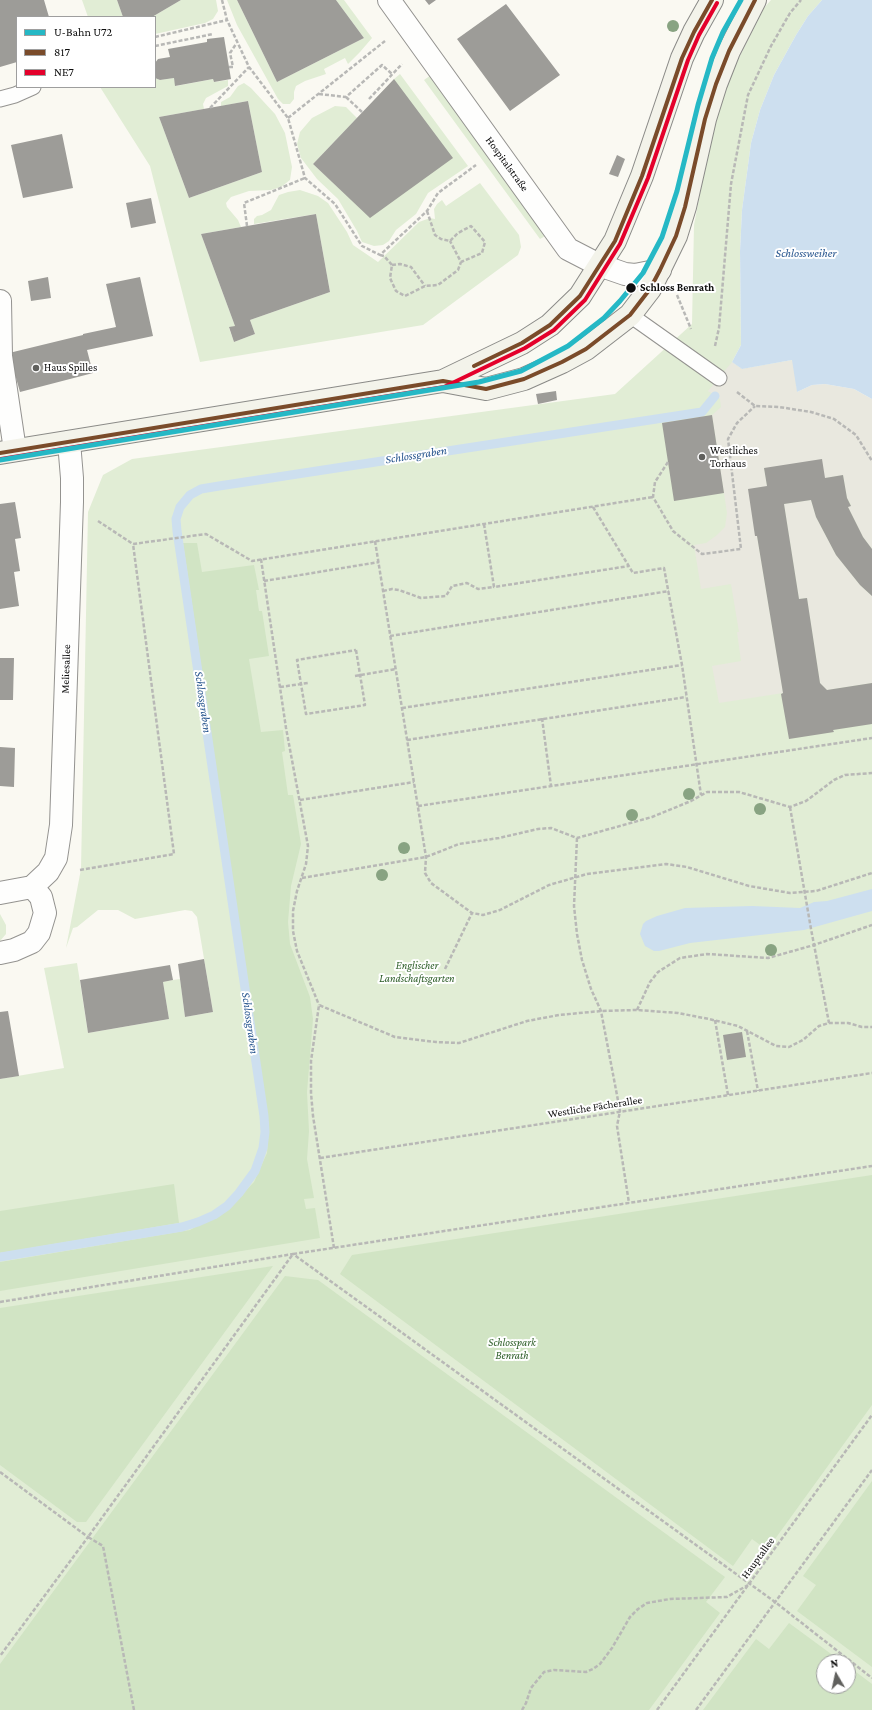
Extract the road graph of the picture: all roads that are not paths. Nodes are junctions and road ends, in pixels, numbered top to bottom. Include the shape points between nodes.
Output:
1 (389, 0) edge
2 (712, 0) edge
3 (756, 0) edge
4 (31, 88) edge
5 (0, 99) edge
6 (599, 265) junction
7 (660, 270) junction
8 (0, 301) edge
9 (630, 315) junction
10 (718, 378) road end
11 (443, 381) junction
12 (69, 442) junction
13 (8, 451) edge
14 (32, 887) junction
15 (0, 893) edge
16 (0, 953) edge

1 - 6 street, Hospitalstraße via 568,249
2 - 6 main road via 682,58 642,176 615,241
3 - 7 main road via 729,51 716,84 705,119 686,207
4 - 5 lane
6 - 7 street, Hospitalstraße via 635,275
6 - 11 main road via 580,296 550,325 522,343
7 - 9 main road via 650,289
8 - 13 street
9 - 10 lane
9 - 11 main road via 586,349 524,378 486,390
11 - 12 main road
12 - 13 main road
12 - 14 street, Meliesallee via 72,502 61,825 56,858 48,872
14 - 15 street
14 - 16 street via 41,897 45,912 39,933 32,942

